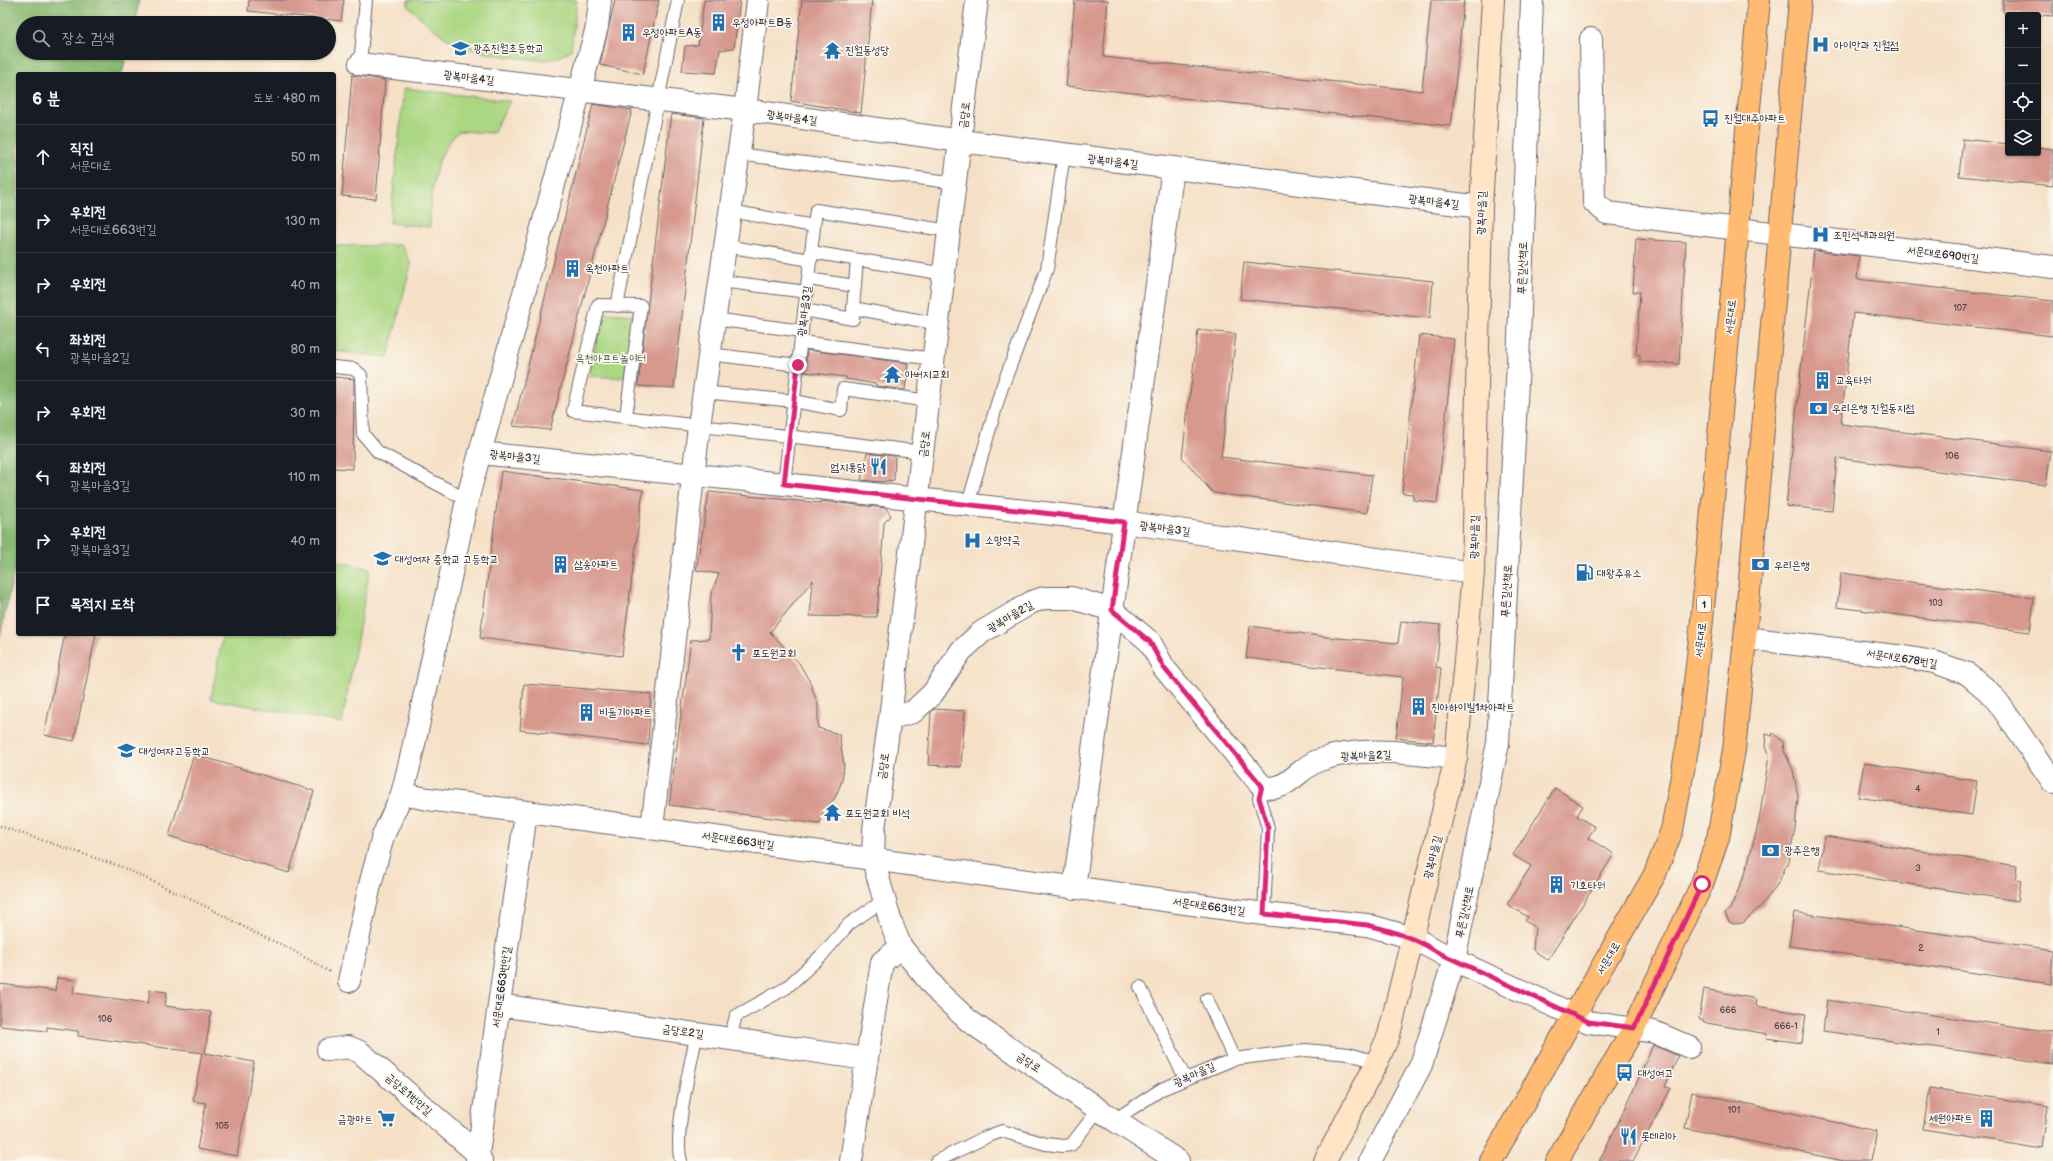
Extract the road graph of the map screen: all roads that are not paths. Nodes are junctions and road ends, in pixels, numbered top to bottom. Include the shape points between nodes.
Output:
1 (366, 0) edge
2 (600, 0) edge
3 (678, 0) edge
4 (758, 0) edge
5 (977, 0) edge
6 (1493, 0) edge
7 (1532, 0) edge
8 (1759, 0) edge
9 (1800, 0) edge
10 (1591, 39) dead end
11 (360, 64) joint
12 (580, 90) junction
13 (657, 100) junction
14 (745, 110) junction
15 (961, 141) junction
16 (738, 154) junction
17 (1064, 154) junction
18 (1173, 168) junction
19 (956, 183) junction
20 (1481, 207) junction
21 (730, 211) junction
22 (814, 226) junction
23 (1738, 228) junction
24 (950, 231) junction
25 (1779, 234) junction
26 (725, 246) junction
27 (811, 256) junction
28 (858, 260) junction
29 (2053, 267) edge
30 (945, 274) junction
31 (808, 279) junction
32 (854, 286) junction
33 (719, 288) junction
34 (806, 292) junction
35 (617, 306) junction
36 (853, 308) junction
37 (804, 310) junction
38 (714, 319) junction
39 (939, 324) junction
40 (801, 336) junction
41 (709, 354) junction
42 (934, 359) junction
43 (798, 365) junction
44 (336, 367) edge
45 (703, 392) junction
46 (794, 401) junction
47 (929, 401) junction
48 (626, 416) junction
49 (698, 426) junction
50 (790, 438) junction
51 (923, 452) junction
52 (480, 453) junction
53 (693, 475) junction
54 (784, 484) junction
55 (917, 498) junction
56 (467, 500) junction
57 (968, 504) junction
58 (1124, 522) junction
59 (1474, 573) junction
60 (1112, 610) junction
61 (1746, 638) junction
62 (890, 718) junction
63 (1456, 758) junction
64 (2053, 782) edge
65 (1262, 786) junction
66 (402, 794) junction
67 (526, 813) junction
68 (652, 828) junction
69 (873, 860) junction
70 (1074, 888) junction
71 (884, 900) junction
72 (1264, 914) junction
73 (1413, 938) junction
74 (901, 947) junction
75 (1454, 960) junction
76 (350, 981) road end
77 (1140, 987) dead end
78 (1207, 999) dead end
79 (499, 1005) junction
80 (1575, 1015) junction
81 (1634, 1028) junction
82 (696, 1033) junction
83 (730, 1038) junction
84 (1689, 1047) dead end
85 (328, 1050) dead end
86 (866, 1059) junction
87 (1234, 1059) junction
88 (1377, 1062) junction
89 (1185, 1078) junction
90 (1106, 1115) junction
91 (479, 1159) edge
92 (1564, 1159) edge
93 (681, 1161) edge
94 (852, 1161) edge
95 (938, 1161) edge
96 (1178, 1161) edge
97 (1325, 1161) edge
98 (1370, 1161) edge
99 (1491, 1161) edge

1 - 11 lane
2 - 12 street via 597,27
3 - 13 lane
4 - 14 street
5 - 15 street, 금당로
6 - 20 street, 광복마을길
7 - 75 street, 푸른길산책로 via 1518,364 1498,743
8 - 23 main road, 서문대로 / 1
9 - 25 main road
10 - 23 street, 서문대로690번길 via 1594,202 1607,213
11 - 12 street, 광복마을4길
12 - 13 street, 광복마을4길
12 - 52 street
13 - 14 street, 광복마을4길
13 - 35 lane
14 - 15 street, 광복마을4길
14 - 16 street
15 - 17 street, 광복마을4길
15 - 19 street, 금당로
16 - 19 lane
16 - 21 street
17 - 18 street, 광복마을4길
17 - 57 lane via 1047,269 1001,390
18 - 20 street, 광복마을4길
18 - 58 street
19 - 24 street, 금당로
20 - 59 street, 광복마을길
21 - 22 lane
21 - 26 street
22 - 24 lane, 광복마을3길 via 816,210
22 - 27 lane, 광복마을3길
23 - 25 street, 서문대로690번길
23 - 80 main road, 서문대로 / 1 via 1701,630 1688,743 1672,830 1655,874
24 - 30 street, 금당로
25 - 29 street, 서문대로690번길
25 - 61 main road
26 - 27 lane
26 - 33 street
27 - 28 lane
27 - 31 lane, 광복마을3길
28 - 30 lane
28 - 32 lane
30 - 39 street, 금당로
31 - 32 lane
31 - 34 lane, 광복마을3길
32 - 36 lane
33 - 34 lane
33 - 38 street
34 - 37 lane, 광복마을3길
35 - 48 lane via 641,306
35 - 48 lane via 598,305 573,411
36 - 37 lane via 853,319
36 - 39 lane
37 - 40 lane, 광복마을3길
38 - 40 lane
38 - 41 street
39 - 42 street, 금당로
40 - 42 lane
40 - 43 lane, 광복마을3길
41 - 43 lane
41 - 45 street
42 - 47 street, 금당로
43 - 46 lane, 광복마을3길
44 - 56 lane via 354,369 361,375 363,434 378,452
45 - 46 lane
45 - 49 street
46 - 47 lane via 841,410 843,389
46 - 50 lane, 광복마을3길
47 - 51 street, 금당로
48 - 49 lane
49 - 50 lane
49 - 53 street
50 - 51 lane
50 - 54 lane, 광복마을3길
51 - 55 street, 금당로
52 - 53 street, 광복마을3길
52 - 56 street
53 - 54 street, 광복마을3길
53 - 68 street
54 - 55 street, 광복마을3길
55 - 57 street, 광복마을3길
55 - 62 street, 금당로
56 - 66 street
57 - 58 street, 광복마을3길
58 - 59 street, 광복마을3길
58 - 60 street
59 - 63 street, 광복마을길
60 - 62 street, 광복마을2길 via 1072,598 1044,598 1032,602 982,632 961,651 933,693 913,712
60 - 65 street, 광복마을2길 via 1150,642 1164,668
60 - 70 street
61 - 64 street, 서문대로678번길 via 1924,660 1968,674 1998,702
61 - 81 main road via 1734,750 1718,838 1702,884
62 - 69 street, 금당로 via 874,829
63 - 65 street, 광복마을2길 via 1385,752 1333,756 1304,767 1283,786 1269,789
63 - 73 street, 광복마을길
65 - 72 lane via 1259,798 1268,828
66 - 67 street, 서문대로663번길
66 - 76 street via 381,843
67 - 68 street, 서문대로663번길
67 - 79 street, 서문대로663번안길
68 - 69 street, 서문대로663번길
69 - 70 street, 서문대로663번길
69 - 71 street, 금당로
70 - 72 street, 서문대로663번길
71 - 74 street, 금당로
71 - 83 lane via 849,924 822,955 786,988 736,1016
72 - 73 street, 서문대로663번길 via 1367,925
73 - 75 street, 서문대로663번길
73 - 88 street, 광복마을길 via 1392,1022
74 - 86 street via 882,962
74 - 90 street, 금당로 via 940,994 969,1021
75 - 80 street, 서문대로663번길
75 - 98 street, 푸른길산책로 via 1421,1065
77 - 89 lane
78 - 87 lane
79 - 82 street, 금당로2길
79 - 91 street, 서문대로663번안길
80 - 81 street, 서문대로663번길 via 1589,1022
80 - 99 main road, 서문대로 / 1
81 - 84 street, 서문대로663번길 via 1654,1032
81 - 92 main road
82 - 83 street, 금당로2길
82 - 93 lane via 681,1124
83 - 86 street, 금당로2길
85 - 91 street, 금당로1번안길 via 348,1046 360,1052
86 - 94 street
87 - 88 lane, 광복마을길 via 1306,1050 1349,1054
87 - 89 lane, 광복마을길
88 - 97 street, 광복마을길
89 - 90 lane, 광복마을길
90 - 95 lane, 광복마을길 via 1070,1145 1046,1144 1002,1131
90 - 96 street, 금당로

